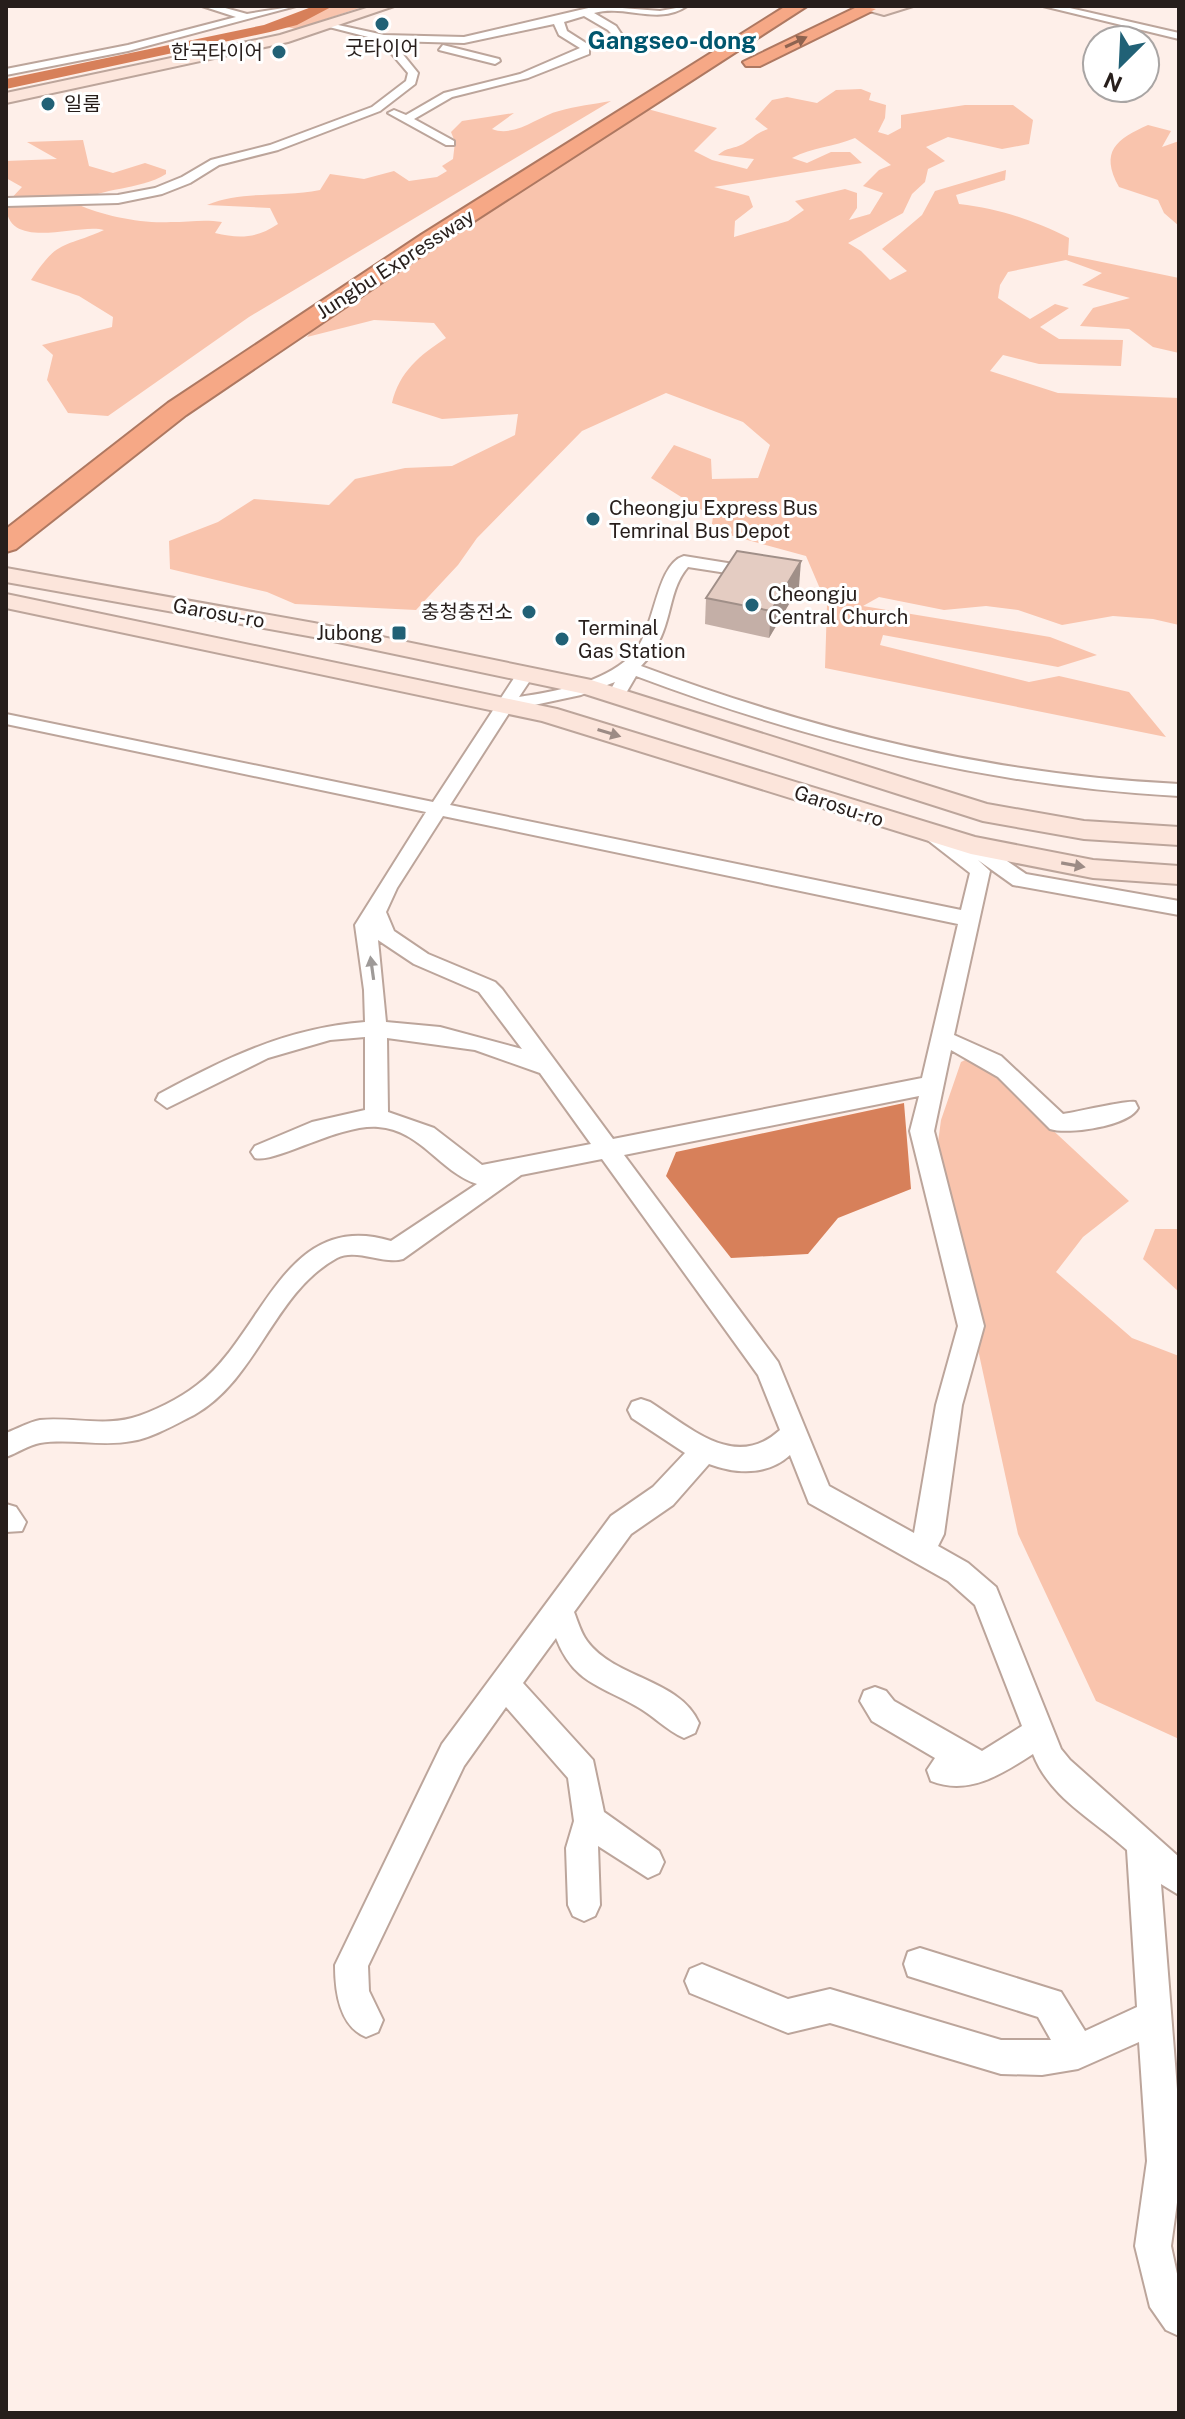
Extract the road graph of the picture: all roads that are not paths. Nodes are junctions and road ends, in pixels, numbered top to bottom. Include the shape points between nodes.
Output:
1 (207, 6) edge
2 (291, 6) edge
3 (387, 6) edge
4 (607, 6) edge
5 (682, 6) edge
6 (787, 6) edge
7 (798, 6) edge
8 (906, 6) edge
9 (1048, 6) edge
10 (863, 8) edge
11 (587, 13) junction
12 (249, 17) junction
13 (558, 20) junction
14 (1179, 20) edge
15 (333, 25) junction
16 (1167, 34) junction
17 (1179, 36) edge
18 (384, 38) junction
19 (418, 40) junction
20 (462, 40) junction
21 (510, 43) dead end
22 (594, 47) junction
23 (690, 51) dead end
24 (495, 61) dead end
25 (6, 72) edge
26 (7, 97) edge
27 (376, 109) junction
28 (407, 119) junction
29 (593, 132) junction
30 (450, 143) dead end
31 (6, 202) edge
32 (12, 530) edge
33 (6, 568) edge
34 (746, 571) edge
35 (6, 575) edge
36 (6, 588) edge
37 (79, 588) junction
38 (6, 601) edge
39 (631, 668) junction
40 (584, 686) junction
41 (511, 696) junction
42 (616, 696) junction
43 (543, 704) junction
44 (6, 719) edge
45 (718, 729) junction
46 (1179, 790) edge
47 (438, 810) junction
48 (1179, 820) edge
49 (932, 834) junction
50 (1179, 836) edge
51 (971, 845) junction
52 (1179, 853) edge
53 (1179, 875) edge
54 (1179, 908) edge
55 (376, 912) junction
56 (969, 919) junction
57 (374, 1028) junction
58 (941, 1039) junction
59 (548, 1068) junction
60 (931, 1085) junction
61 (167, 1100) dead end
62 (1127, 1108) dead end
63 (377, 1117) junction
64 (263, 1152) dead end
65 (609, 1152) junction
66 (518, 1168) junction
67 (641, 1410) dead end
68 (794, 1434) junction
69 (6, 1445) edge
70 (705, 1450) junction
71 (918, 1550) junction
72 (560, 1612) junction
73 (504, 1683) junction
74 (875, 1701) dead end
75 (684, 1723) dead end
76 (1040, 1732) junction
77 (983, 1768) junction
78 (942, 1770) dead end
79 (590, 1821) junction
80 (1142, 1845) junction
81 (648, 1862) dead end
82 (1179, 1879) edge
83 (584, 1905) dead end
84 (920, 1964) dead end
85 (702, 1981) dead end
86 (1155, 2016) junction
87 (366, 2020) dead end
88 (1078, 2052) junction
89 (1179, 2317) edge

1 - 12 street
2 - 12 street
3 - 15 main road
4 - 5 street via 661,14
4 - 11 street
6 - 29 highway, Jungbu Expressway
7 - 29 highway, Jungbu Expressway
8 - 10 main road
9 - 16 street
29 -> 10 highway
11 - 13 street
11 - 22 street via 626,40
12 - 25 street
13 - 20 street
13 - 22 street via 563,33
14 - 16 street
15 - 18 street
15 - 26 main road
16 - 17 street
18 - 19 street
18 - 27 street via 413,77
19 - 20 street
19 - 24 street
20 - 21 street via 492,46
22 - 28 street via 524,76 448,95
23 - 29 highway
27 - 28 street
27 - 31 street via 274,148 215,162 186,180 138,196
28 - 30 street via 421,134 441,135
29 - 32 highway, Jungbu Expressway via 177,409
33 - 37 main road
34 - 39 street via 684,561 677,567 658,630
35 - 37 main road, Garosu-ro
36 - 41 main road, Garosu-ro
37 - 41 main road, Garosu-ro
38 - 41 main road, Garosu-ro via 476,698
39 - 40 street
39 - 42 street
39 - 46 street via 781,722 919,756 1056,779
40 - 41 main road, Garosu-ro
40 - 42 main road, Garosu-ro
40 - 43 street
41 - 43 main road
41 - 43 main road, Garosu-ro
41 - 47 street
42 - 45 main road, Garosu-ro
43 -> 49 main road, Garosu-ro
43 - 52 main road, Garosu-ro via 971,827 1036,840
44 - 47 street
45 - 48 main road, Garosu-ro via 971,793
45 - 50 main road, Garosu-ro via 983,812 1084,830
47 - 55 street
47 - 56 street
49 - 51 main road, Garosu-ro
49 - 56 street via 980,871
51 -> 53 main road, Garosu-ro via 1093,869
51 - 54 street via 1020,880
57 -> 55 street via 375,990 365,925
55 - 59 street via 385,935 421,959 487,987
56 - 58 street
57 - 59 street via 475,1042
57 - 61 street via 326,1032 261,1051
57 - 63 street
58 - 60 street
58 - 62 street via 992,1058 1058,1123 1106,1117
59 - 65 street
60 - 65 street
60 - 71 street via 922,1131 925,1156 971,1326 949,1405 930,1534
63 - 64 street via 348,1117
63 - 66 street via 417,1129 478,1175
65 - 66 street
65 - 68 street via 769,1370
66 - 69 street via 394,1252 334,1247 291,1282 208,1392 184,1407 132,1430 38,1432
67 - 70 street
68 - 70 street via 781,1450 757,1462 732,1462
68 - 71 street via 819,1494
70 - 72 street via 663,1496 621,1525
71 - 76 street via 958,1572 986,1596
72 - 73 street
72 - 75 street via 574,1648 587,1663 648,1696
73 - 79 street via 582,1771
73 - 87 street via 453,1755 351,1965 352,1994
74 - 77 street via 883,1711
76 - 77 street
76 - 80 street via 1050,1759 1073,1791
77 - 78 street
79 - 81 street
79 - 83 street via 582,1848
80 - 82 street
80 - 86 street
84 - 88 street via 1049,2004
85 - 88 street via 788,2016 830,2006 1001,2057 1029,2062
86 - 88 street
86 - 89 street via 1165,2161 1153,2246 1163,2294

